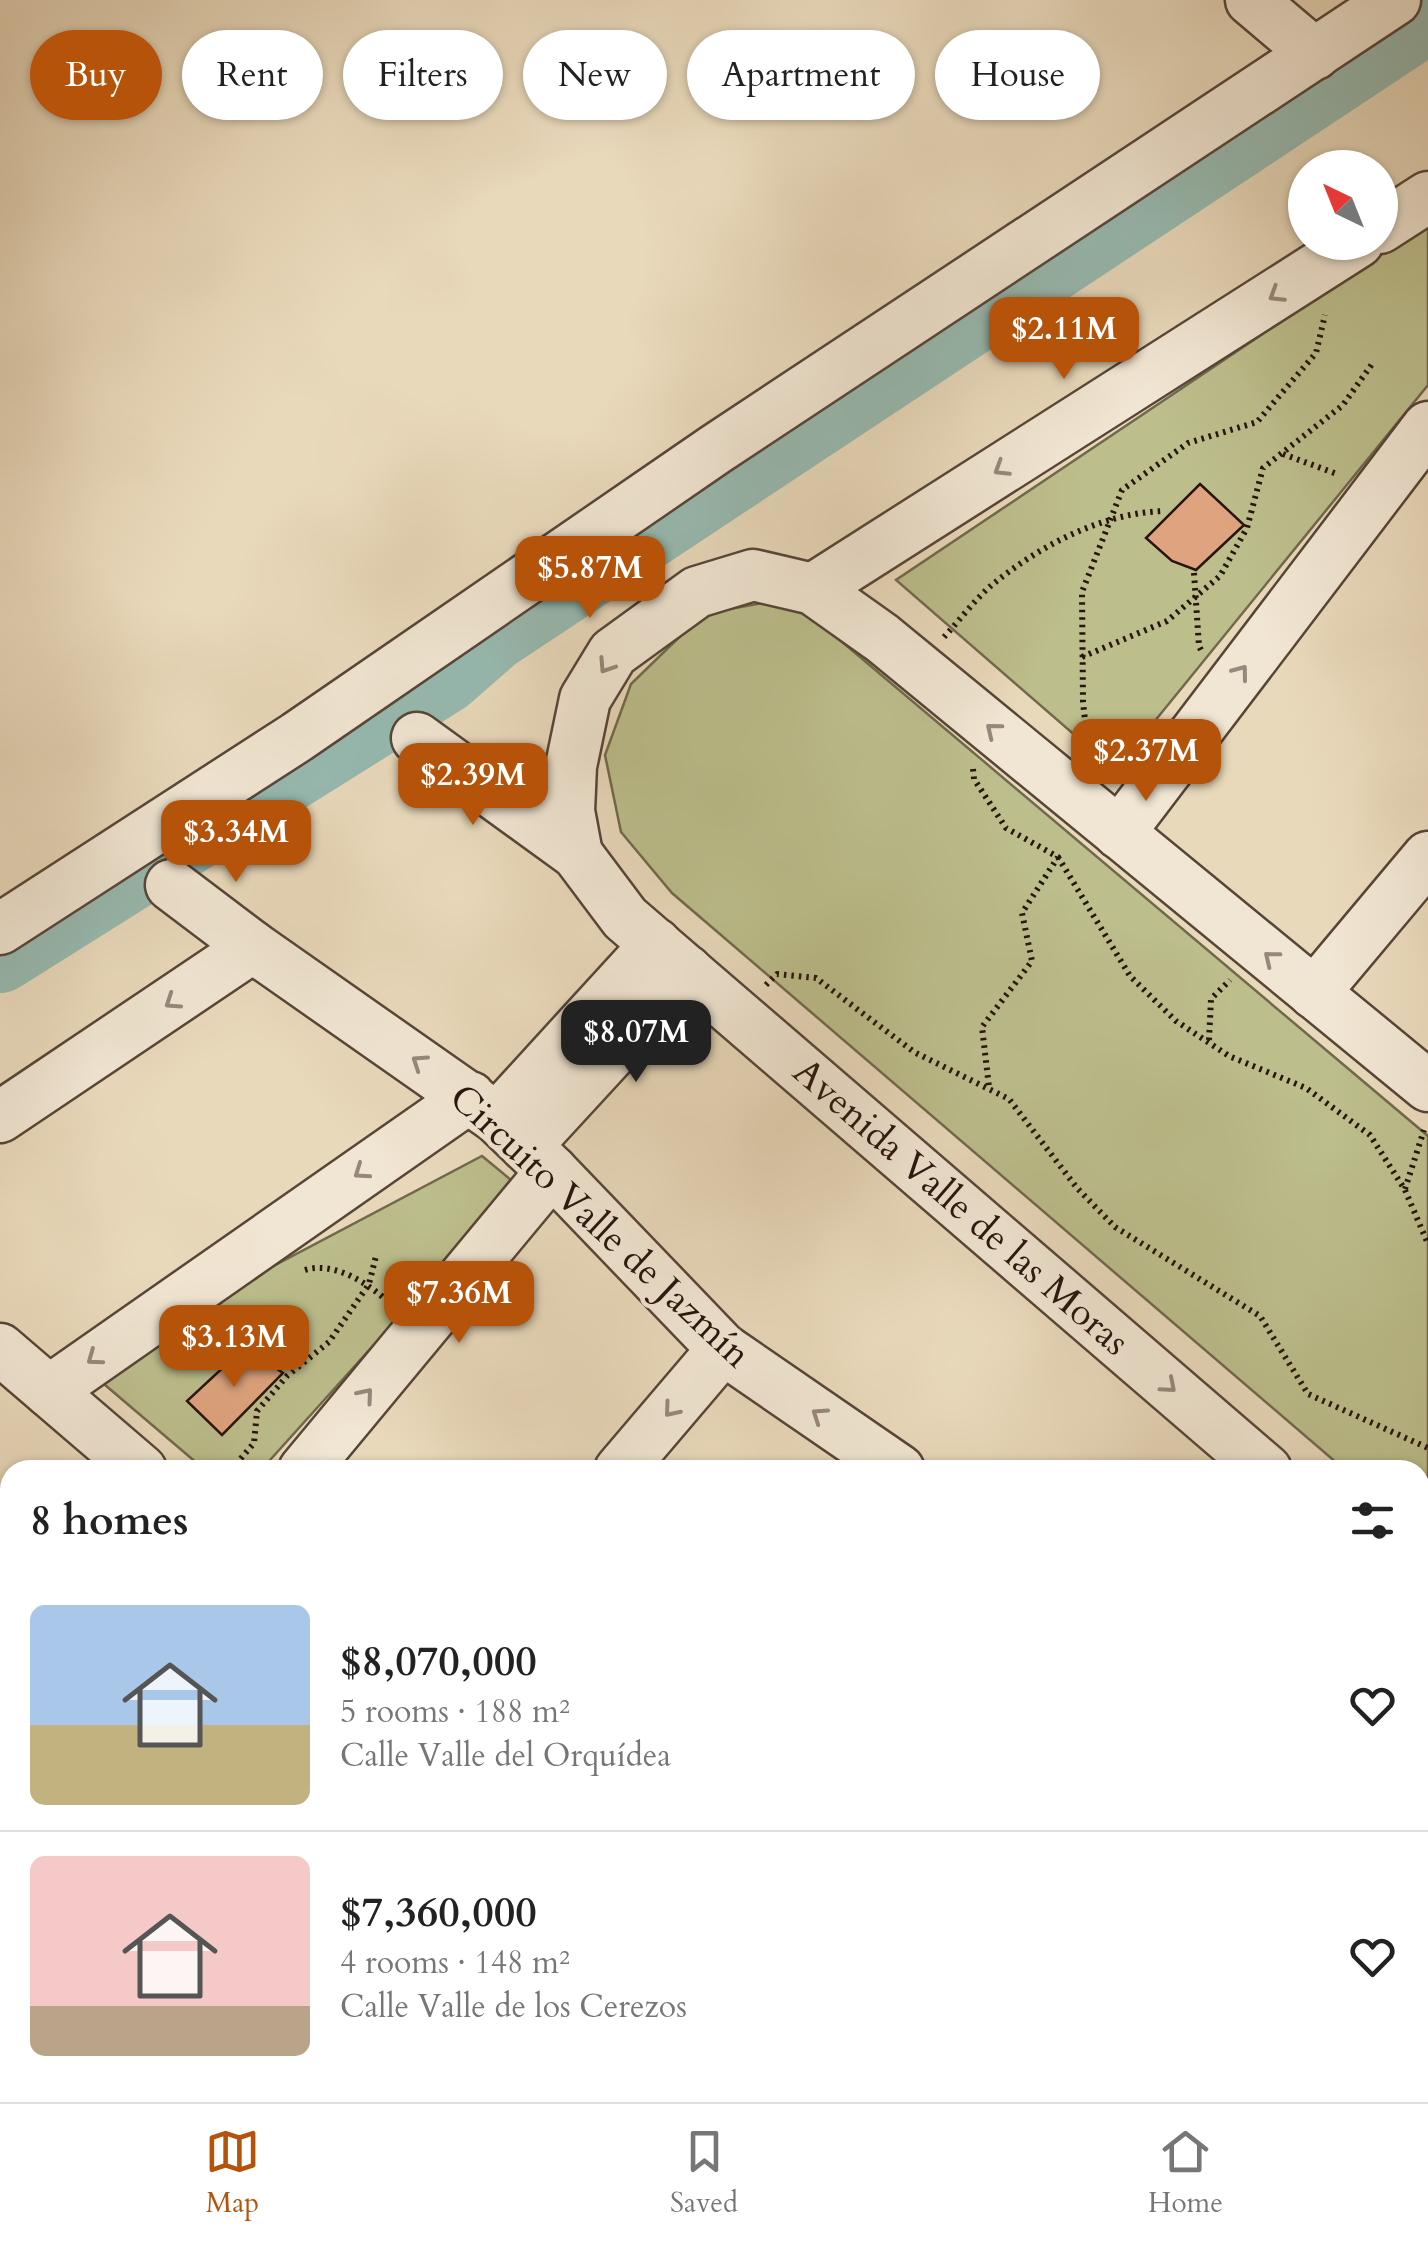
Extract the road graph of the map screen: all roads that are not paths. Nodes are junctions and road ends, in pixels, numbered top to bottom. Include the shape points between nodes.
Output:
1 (1251, 0) edge
2 (1395, 0) edge
3 (1315, 54) junction
4 (1428, 197) edge
5 (1398, 216) edge
6 (1331, 260) edge
7 (1428, 427) edge
8 (812, 588) junction
9 (417, 738) dead end
10 (1107, 823) junction
11 (577, 854) junction
12 (1428, 857) edge
13 (171, 886) dead end
14 (0, 929) edge
15 (253, 948) junction
16 (672, 958) junction
17 (1314, 992) junction
18 (1428, 1086) edge
19 (0, 1117) edge
20 (511, 1133) junction
21 (0, 1349) edge
22 (722, 1349) junction
23 (49, 1391) junction
24 (128, 1460) edge
25 (312, 1460) edge
26 (628, 1460) edge
27 (884, 1460) edge
28 (1254, 1460) edge

1 - 3 street
2 - 3 street
3 - 14 street
4 - 5 street
6 -> 8 street
10 -> 7 street via 1226,691
10 -> 8 street
8 -> 11 street, Avenida Valle de las Moras via 753,575 697,592 612,653 585,699 571,766 569,812
9 - 11 street, Avenida Valle de las Moras
17 -> 10 street
11 - 16 street, Avenida Valle de las Moras via 625,918
12 - 17 street
13 - 15 street, Circuito Valle de Jazmín
15 -> 19 street
20 -> 15 street, Circuito Valle de Jazmín
16 - 20 street
16 -> 28 street, Avenida Valle de las Moras
17 - 18 street
20 - 22 street, Circuito Valle de Jazmín
20 -> 23 street via 124,1336
25 -> 20 street via 420,1330
21 - 23 street
22 -> 26 street
27 -> 22 street, Circuito Valle de Jazmín
23 - 24 street

